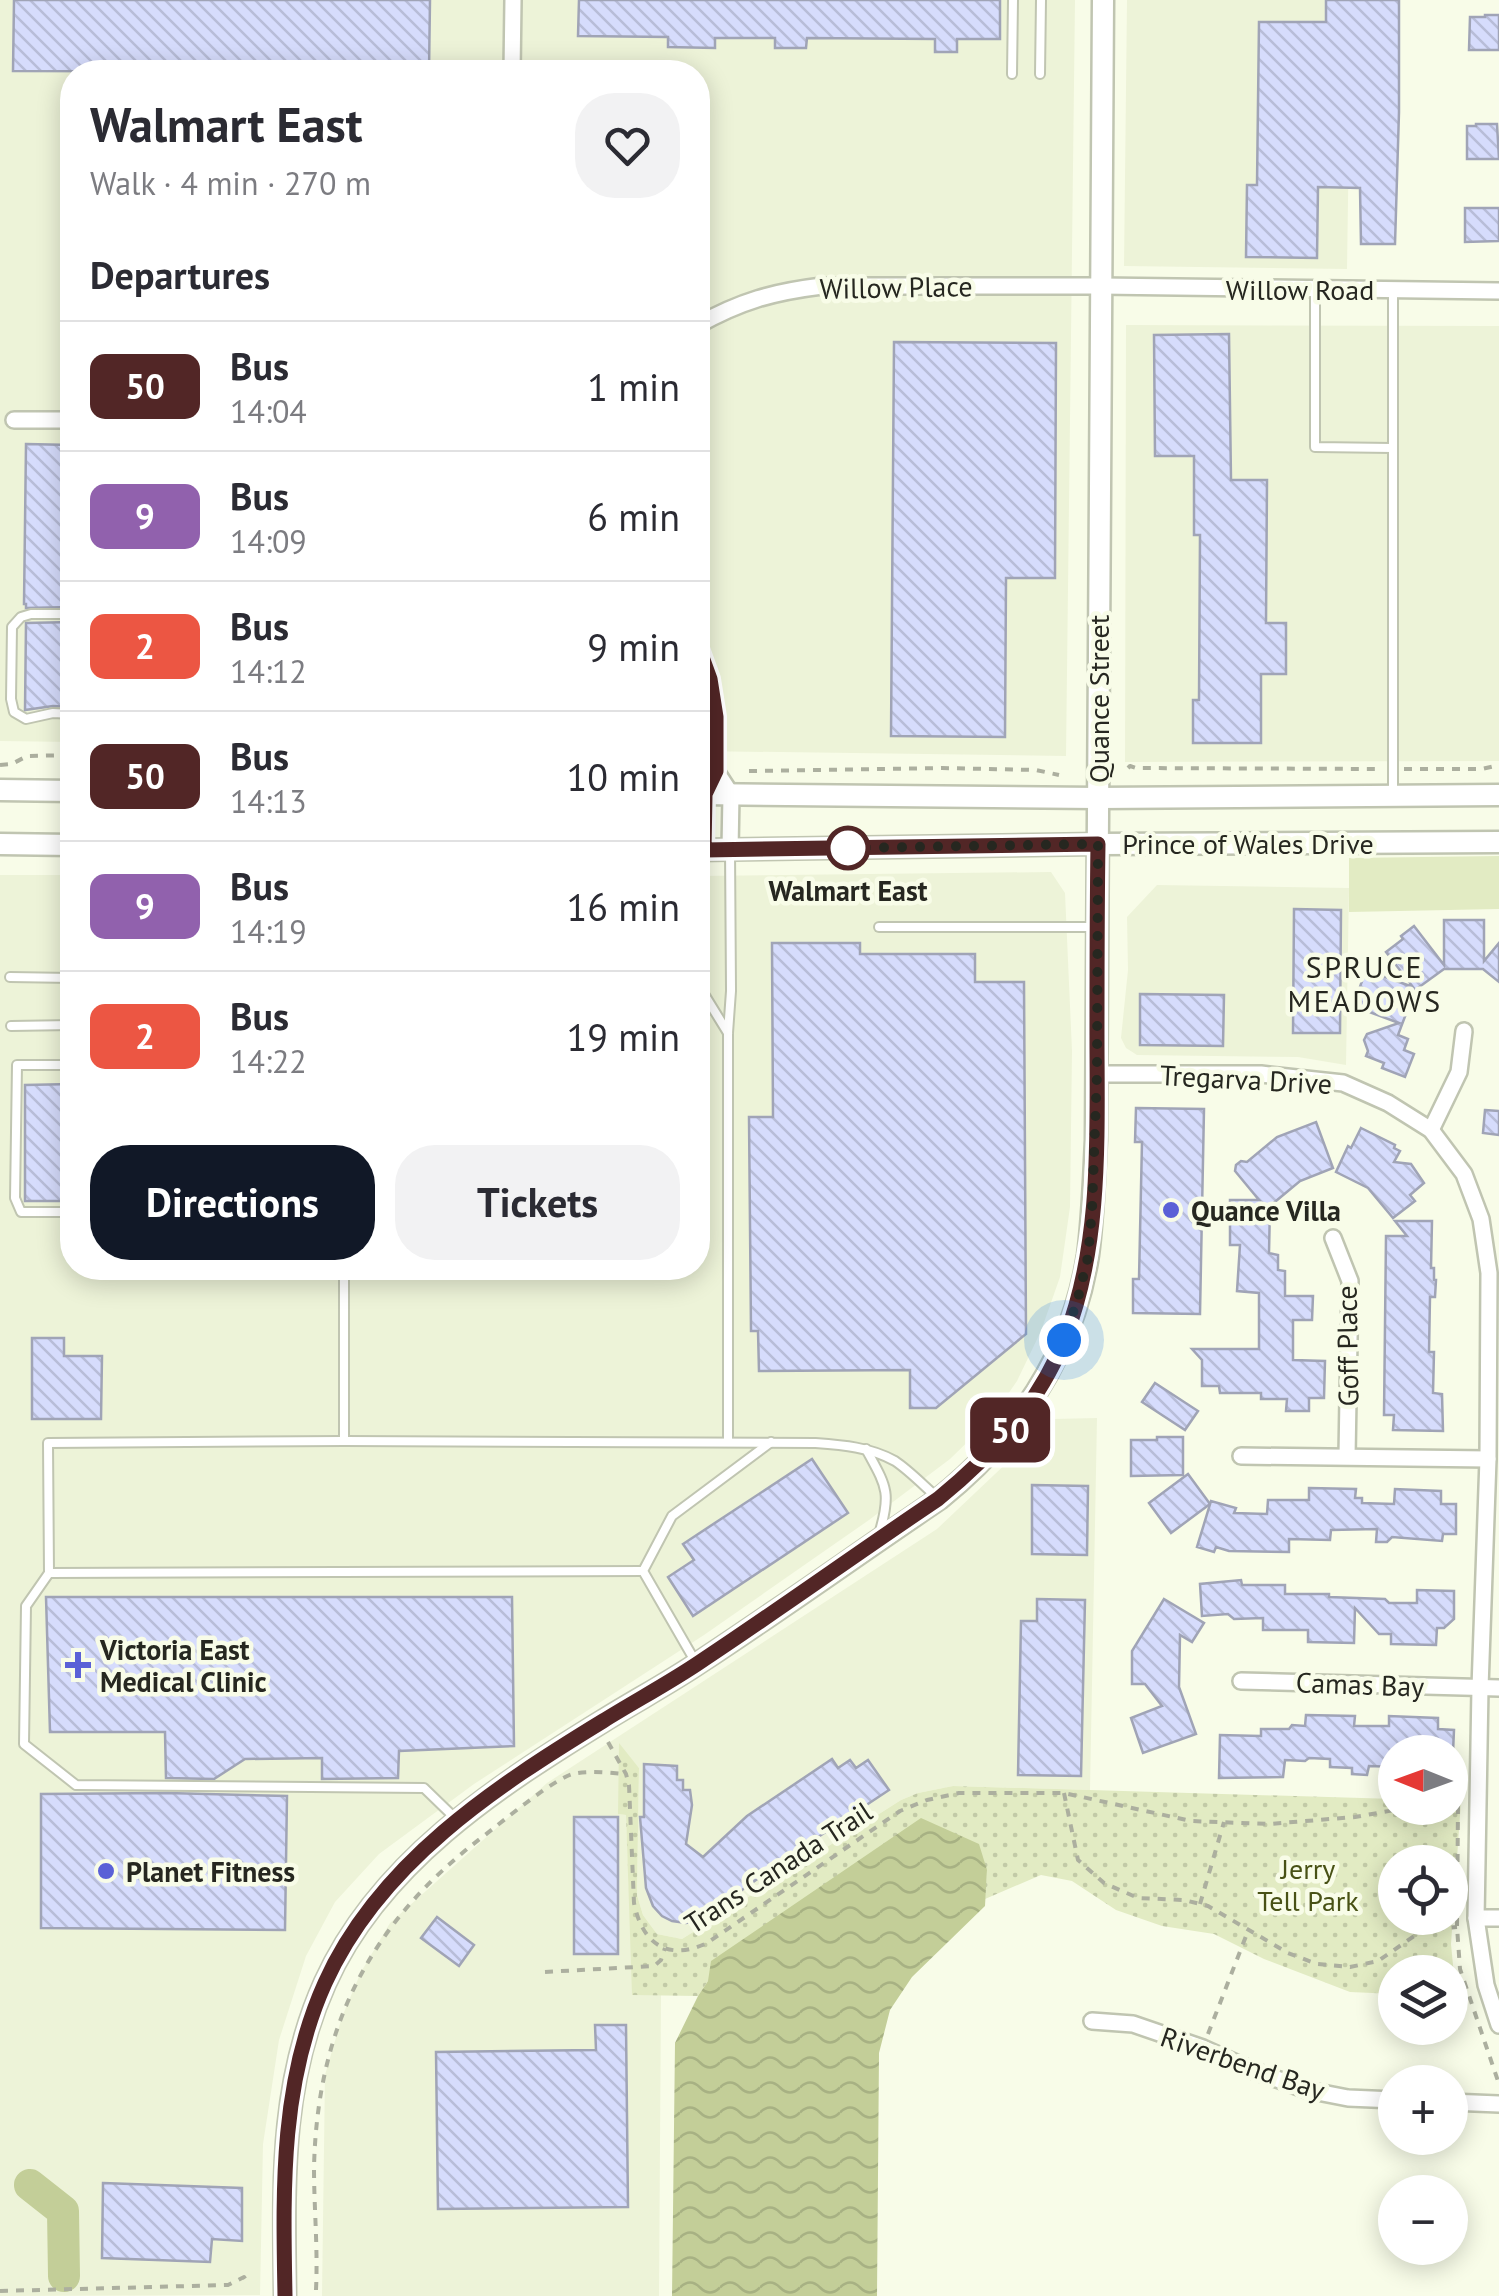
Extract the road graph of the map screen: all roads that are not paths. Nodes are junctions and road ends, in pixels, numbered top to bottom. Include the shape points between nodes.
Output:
1 (513, 0) edge
2 (1013, 0) edge
3 (1041, 0) edge
4 (1102, 0) edge
5 (512, 60) edge
6 (1012, 74) dead end
7 (1040, 74) dead end
8 (1101, 286) junction
9 (1314, 289) junction
10 (1393, 289) junction
11 (1499, 291) edge
12 (710, 318) edge
13 (14, 420) dead end
14 (60, 420) edge
15 (1392, 448) junction
16 (60, 614) edge
17 (710, 679) edge
18 (60, 713) edge
19 (716, 771) junction
20 (710, 780) edge
21 (0, 790) edge
22 (60, 791) edge
23 (710, 794) edge
24 (731, 794) junction
25 (1499, 794) edge
26 (1392, 795) junction
27 (1098, 798) junction
28 (1499, 842) edge
29 (0, 844) edge
30 (1098, 844) junction
31 (60, 845) edge
32 (710, 850) edge
33 (730, 850) junction
34 (879, 926) dead end
35 (1097, 927) junction
36 (10, 977) dead end
37 (60, 978) edge
38 (710, 1004) edge
39 (60, 1025) edge
40 (11, 1026) dead end
41 (1464, 1031) dead end
42 (728, 1032) junction
43 (60, 1065) edge
44 (1097, 1074) junction
45 (1430, 1130) junction
46 (60, 1212) edge
47 (1333, 1238) dead end
48 (1494, 1273) edge
49 (344, 1280) edge
50 (344, 1441) junction
51 (728, 1442) junction
52 (771, 1442) junction
53 (866, 1449) junction
54 (1241, 1456) dead end
55 (1348, 1456) junction
56 (1488, 1459) junction
57 (938, 1499) junction
58 (876, 1541) junction
59 (642, 1571) junction
60 (49, 1573) junction
61 (697, 1664) junction
62 (1241, 1681) dead end
63 (1480, 1688) junction
64 (1499, 1688) edge
65 (457, 1820) junction
66 (1476, 1918) junction
67 (1499, 1918) edge
68 (1092, 2021) dead end
69 (1499, 2025) edge
70 (1378, 2099) edge
71 (1468, 2103) edge
72 (1499, 2104) edge
73 (285, 2296) edge

1 - 5 street
2 - 6 lane
3 - 7 lane
4 - 8 street, Quance Street
8 - 9 street, Willow Road
8 - 12 street, Willow Place via 822,286 776,292
8 - 27 street, Quance Street
9 - 10 street, Willow Road
9 - 15 lane via 1314,447
10 - 11 street, Willow Road
10 - 15 lane
13 - 14 street
15 - 26 lane
16 - 18 lane via 31,614 12,627 11,699 14,712 26,720
17 - 19 street
19 - 20 street
19 - 24 street
21 - 22 street
23 - 24 street, Prince of Wales Drive
24 - 27 street, Prince of Wales Drive
24 - 33 street
25 - 26 street, Prince of Wales Drive
26 - 27 street, Prince of Wales Drive
27 - 30 street, Quance Street
28 - 30 street, Prince of Wales Drive
29 - 31 street
30 - 33 street, Prince of Wales Drive
30 - 35 street, Quance Street
32 - 33 street, Prince of Wales Drive
33 - 42 lane
34 - 35 lane
35 - 44 street, Quance Street
36 - 37 lane
38 - 42 lane
39 - 40 lane
41 - 45 street via 1459,1072
42 - 51 lane
43 - 46 lane via 17,1065 15,1198 21,1212
44 - 45 street, Tregarva Drive via 1261,1074 1343,1083
44 - 57 street, Quance Street via 1088,1257 1064,1340 1022,1416
45 - 48 street, Tregarva Drive via 1464,1174
47 - 55 street, Goff Place via 1350,1281
48 - 56 street, Tregarva Drive
49 - 50 lane
50 - 51 lane
50 - 60 lane via 48,1443
51 - 52 lane
52 - 53 lane
52 - 59 lane via 672,1516
53 - 57 lane via 895,1461
53 - 58 lane via 885,1485 886,1512
54 - 55 street
55 - 56 street
56 - 63 street, Tregarva Drive
57 - 58 street, Quance Street
58 - 61 street, Quance Street
59 - 60 lane
59 - 61 lane
60 - 65 lane via 26,1606 24,1744 76,1785 424,1788
61 - 65 street, Quance Street
62 - 63 street, Camas Bay
63 - 64 street, Camas Bay
63 - 66 street, Tregarva Drive
65 - 73 street, Quance Street via 366,1915 316,2006 288,2118
66 - 67 street
66 - 69 street, Tregarva Drive
68 - 70 street, Riverbend Bay via 1133,2024 1307,2090
71 - 72 street

